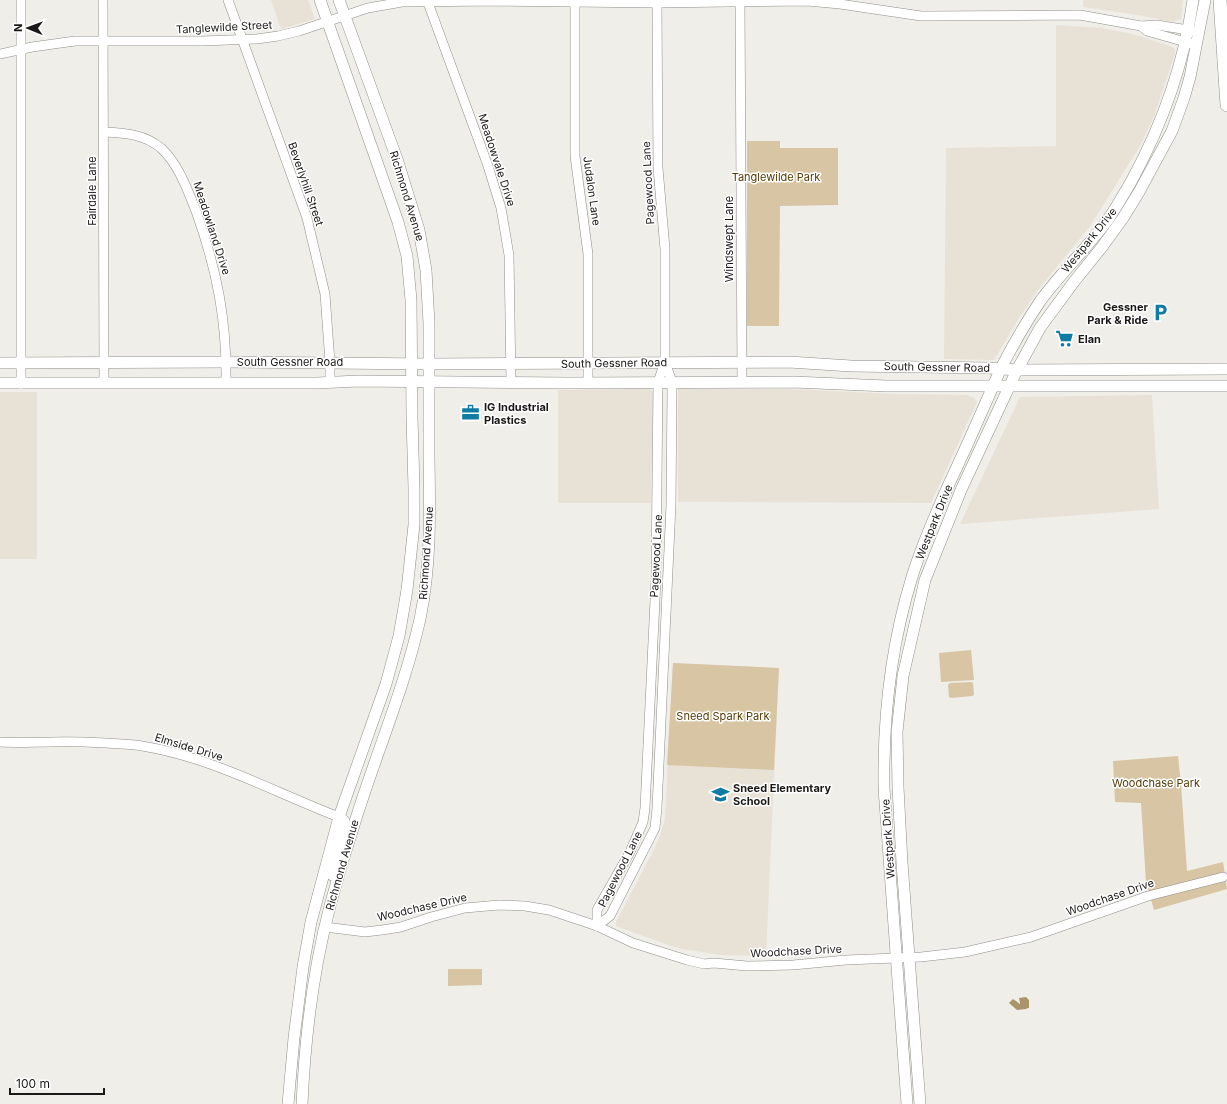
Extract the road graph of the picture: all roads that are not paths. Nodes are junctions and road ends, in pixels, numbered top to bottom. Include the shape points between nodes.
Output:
1 (21, 0) edge
2 (103, 0) edge
3 (228, 0) edge
4 (320, 0) edge
5 (339, 0) edge
6 (1193, 0) edge
7 (1205, 0) edge
8 (1220, 0) edge
9 (428, 1) edge
10 (496, 1) edge
11 (740, 1) edge
12 (575, 2) junction
13 (657, 2) junction
14 (345, 16) junction
15 (328, 22) junction
16 (1141, 26) junction
17 (1194, 31) junction
18 (241, 40) junction
19 (104, 41) junction
20 (1191, 44) junction
21 (21, 50) junction
22 (0, 54) edge
23 (1227, 105) edge
24 (1159, 123) junction
25 (1172, 131) junction
26 (104, 132) junction
27 (408, 193) junction
28 (390, 199) junction
29 (1114, 211) junction
30 (1123, 218) junction
31 (104, 362) junction
32 (226, 362) junction
33 (330, 362) junction
34 (665, 362) junction
35 (742, 362) junction
36 (0, 363) edge
37 (21, 363) junction
38 (512, 363) junction
39 (411, 364) junction
40 (429, 364) junction
41 (588, 364) junction
42 (851, 366) junction
43 (1001, 368) junction
44 (1133, 369) junction
45 (1227, 369) edge
46 (1017, 370) junction
47 (411, 381) junction
48 (429, 381) junction
49 (511, 382) junction
50 (658, 382) junction
51 (672, 382) junction
52 (742, 382) junction
53 (0, 383) edge
54 (104, 383) junction
55 (226, 383) junction
56 (330, 383) junction
57 (588, 383) junction
58 (21, 384) junction
59 (850, 384) junction
60 (1227, 386) edge
61 (993, 387) junction
62 (1008, 387) junction
63 (1134, 387) junction
64 (949, 485) junction
65 (414, 488) junction
66 (960, 490) junction
67 (430, 493) junction
68 (912, 577) junction
69 (925, 580) junction
70 (375, 717) junction
71 (390, 720) junction
72 (0, 742) edge
73 (339, 817) junction
74 (325, 868) junction
75 (1223, 877) dead end
76 (335, 887) junction
77 (325, 926) junction
78 (597, 926) junction
79 (908, 958) junction
80 (896, 959) junction
81 (294, 1038) junction
82 (307, 1040) junction
83 (916, 1056) junction
84 (904, 1057) junction
85 (288, 1104) edge
86 (302, 1104) edge
87 (907, 1104) edge
88 (920, 1104) edge

1 - 21 street
2 - 19 street, Fairdale Lane
3 - 18 street, Beverlyhill Street
4 - 15 main road, Richmond Avenue
5 - 14 main road, Richmond Avenue
6 - 17 main road, Westpark Drive
7 - 17 main road, Westpark Drive
8 - 23 highway
9 - 10 street, Tanglewilde Street
9 - 14 street, Tanglewilde Street via 384,4
9 - 38 street, Meadowvale Drive via 502,208 509,255
10 - 12 street, Tanglewilde Street
11 - 13 street, Tanglewilde Street
11 - 16 street, Tanglewilde Street via 840,4 921,16 1080,15
11 - 35 street, Windswept Lane
12 - 13 street, Tanglewilde Street
12 - 41 street, Judalon Lane via 575,150 588,254
13 - 34 street, Pagewood Lane via 658,168 665,249
14 - 15 street, Tanglewilde Street
14 - 27 main road, Richmond Avenue
15 - 18 street, Tanglewilde Street via 278,36
15 - 28 main road, Richmond Avenue
16 - 17 street, Tanglewilde Street via 1157,25
16 - 20 street, Tanglewilde Street via 1147,31
17 - 20 main road, Westpark Drive
18 - 19 street, Tanglewilde Street
18 - 33 street, Beverlyhill Street via 307,218 325,294
19 - 21 street, Tanglewilde Street via 75,41
19 - 26 street, Fairdale Lane
20 - 24 main road, Westpark Drive
20 - 25 main road, Westpark Drive via 1184,98
21 - 22 street, Tanglewilde Street
21 - 37 street
24 - 25 main road
24 - 29 main road, Westpark Drive via 1146,154
25 - 30 main road, Westpark Drive
26 - 31 street, Fairdale Lane
26 - 32 street, Meadowland Drive via 143,137 160,148 175,164 187,189 211,259 220,295
27 - 28 main road
27 - 40 main road, Richmond Avenue via 419,230 426,270
28 - 39 main road, Richmond Avenue via 407,256 411,300
29 - 30 main road
29 - 43 main road, Westpark Drive via 1041,300
30 - 46 main road, Westpark Drive via 1050,315
31 - 32 main road, South Gessner Road
31 - 37 main road, South Gessner Road
31 - 54 street, Fairdale Lane
32 - 33 main road, South Gessner Road
32 - 55 street, Meadowland Drive
33 - 39 main road, South Gessner Road
33 - 56 street, Beverlyhill Street
34 - 35 main road, South Gessner Road
34 - 41 main road, South Gessner Road
34 - 50 street, Pagewood Lane
34 - 51 street, Pagewood Lane
35 - 42 main road, South Gessner Road
35 - 52 street, Windswept Lane
36 - 37 main road, South Gessner Road
37 - 58 street
38 - 40 main road, South Gessner Road
38 - 41 main road, South Gessner Road
38 - 49 street, Meadowvale Drive
39 - 40 main road, South Gessner Road
39 - 47 main road, Richmond Avenue
40 - 48 main road, Richmond Avenue
41 - 57 street, Judalon Lane
42 - 43 main road, South Gessner Road
42 - 59 main road
43 - 46 main road, South Gessner Road
43 - 61 main road, Westpark Drive
44 - 45 main road, South Gessner Road
44 - 46 main road, South Gessner Road
44 - 63 main road
46 - 62 main road, Westpark Drive
47 - 48 main road, South Gessner Road
47 - 56 main road, South Gessner Road
47 - 65 main road, Richmond Avenue
48 - 49 main road, South Gessner Road
48 - 67 main road, Richmond Avenue
49 - 57 main road, South Gessner Road
50 - 51 main road, South Gessner Road
50 - 57 main road, South Gessner Road
50 - 78 street, Pagewood Lane via 656,579 645,808 643,822 630,852 597,910
51 - 52 main road, South Gessner Road
51 - 78 street, Pagewood Lane via 669,551 657,808 654,828 610,916
52 - 59 main road, South Gessner Road
53 - 58 main road, South Gessner Road
54 - 55 main road, South Gessner Road
54 - 58 main road, South Gessner Road
55 - 56 main road, South Gessner Road
59 - 61 main road, South Gessner Road
60 - 63 main road, South Gessner Road
61 - 62 main road, South Gessner Road
61 - 64 main road, Westpark Drive
62 - 63 main road, South Gessner Road
62 - 66 main road, Westpark Drive
64 - 66 main road
64 - 68 main road, Westpark Drive via 933,518
65 - 67 main road
65 - 70 main road, Richmond Avenue via 414,525 403,619
66 - 69 main road, Westpark Drive
67 - 71 main road, Richmond Avenue via 427,567 420,617
68 - 69 main road
68 - 80 main road, Westpark Drive via 890,677 884,755
69 - 79 main road, Westpark Drive via 903,676 897,732
70 - 71 main road
70 - 73 main road, Richmond Avenue
71 - 76 main road, Richmond Avenue
72 - 73 street, Elmside Drive via 70,741 155,748 239,775
73 - 74 main road, Richmond Avenue
73 - 76 main road via 344,821 344,825 332,878
74 - 77 main road via 327,880 319,920
74 - 81 main road, Richmond Avenue via 308,934
75 - 79 street, Woodchase Drive via 1148,896 1016,941 965,952
76 - 77 main road, Richmond Avenue
77 - 78 street, Woodchase Drive via 364,932 382,930 465,908 499,905 549,910
77 - 82 main road, Richmond Avenue via 316,970
78 - 80 street, Woodchase Drive via 633,943 704,964 773,966
79 - 80 street, Woodchase Drive
79 - 83 main road, Westpark Drive
80 - 84 main road, Westpark Drive
81 - 82 main road
81 - 85 main road, Richmond Avenue
82 - 86 main road, Richmond Avenue
83 - 84 main road
83 - 88 main road, Westpark Drive
84 - 87 main road, Westpark Drive

